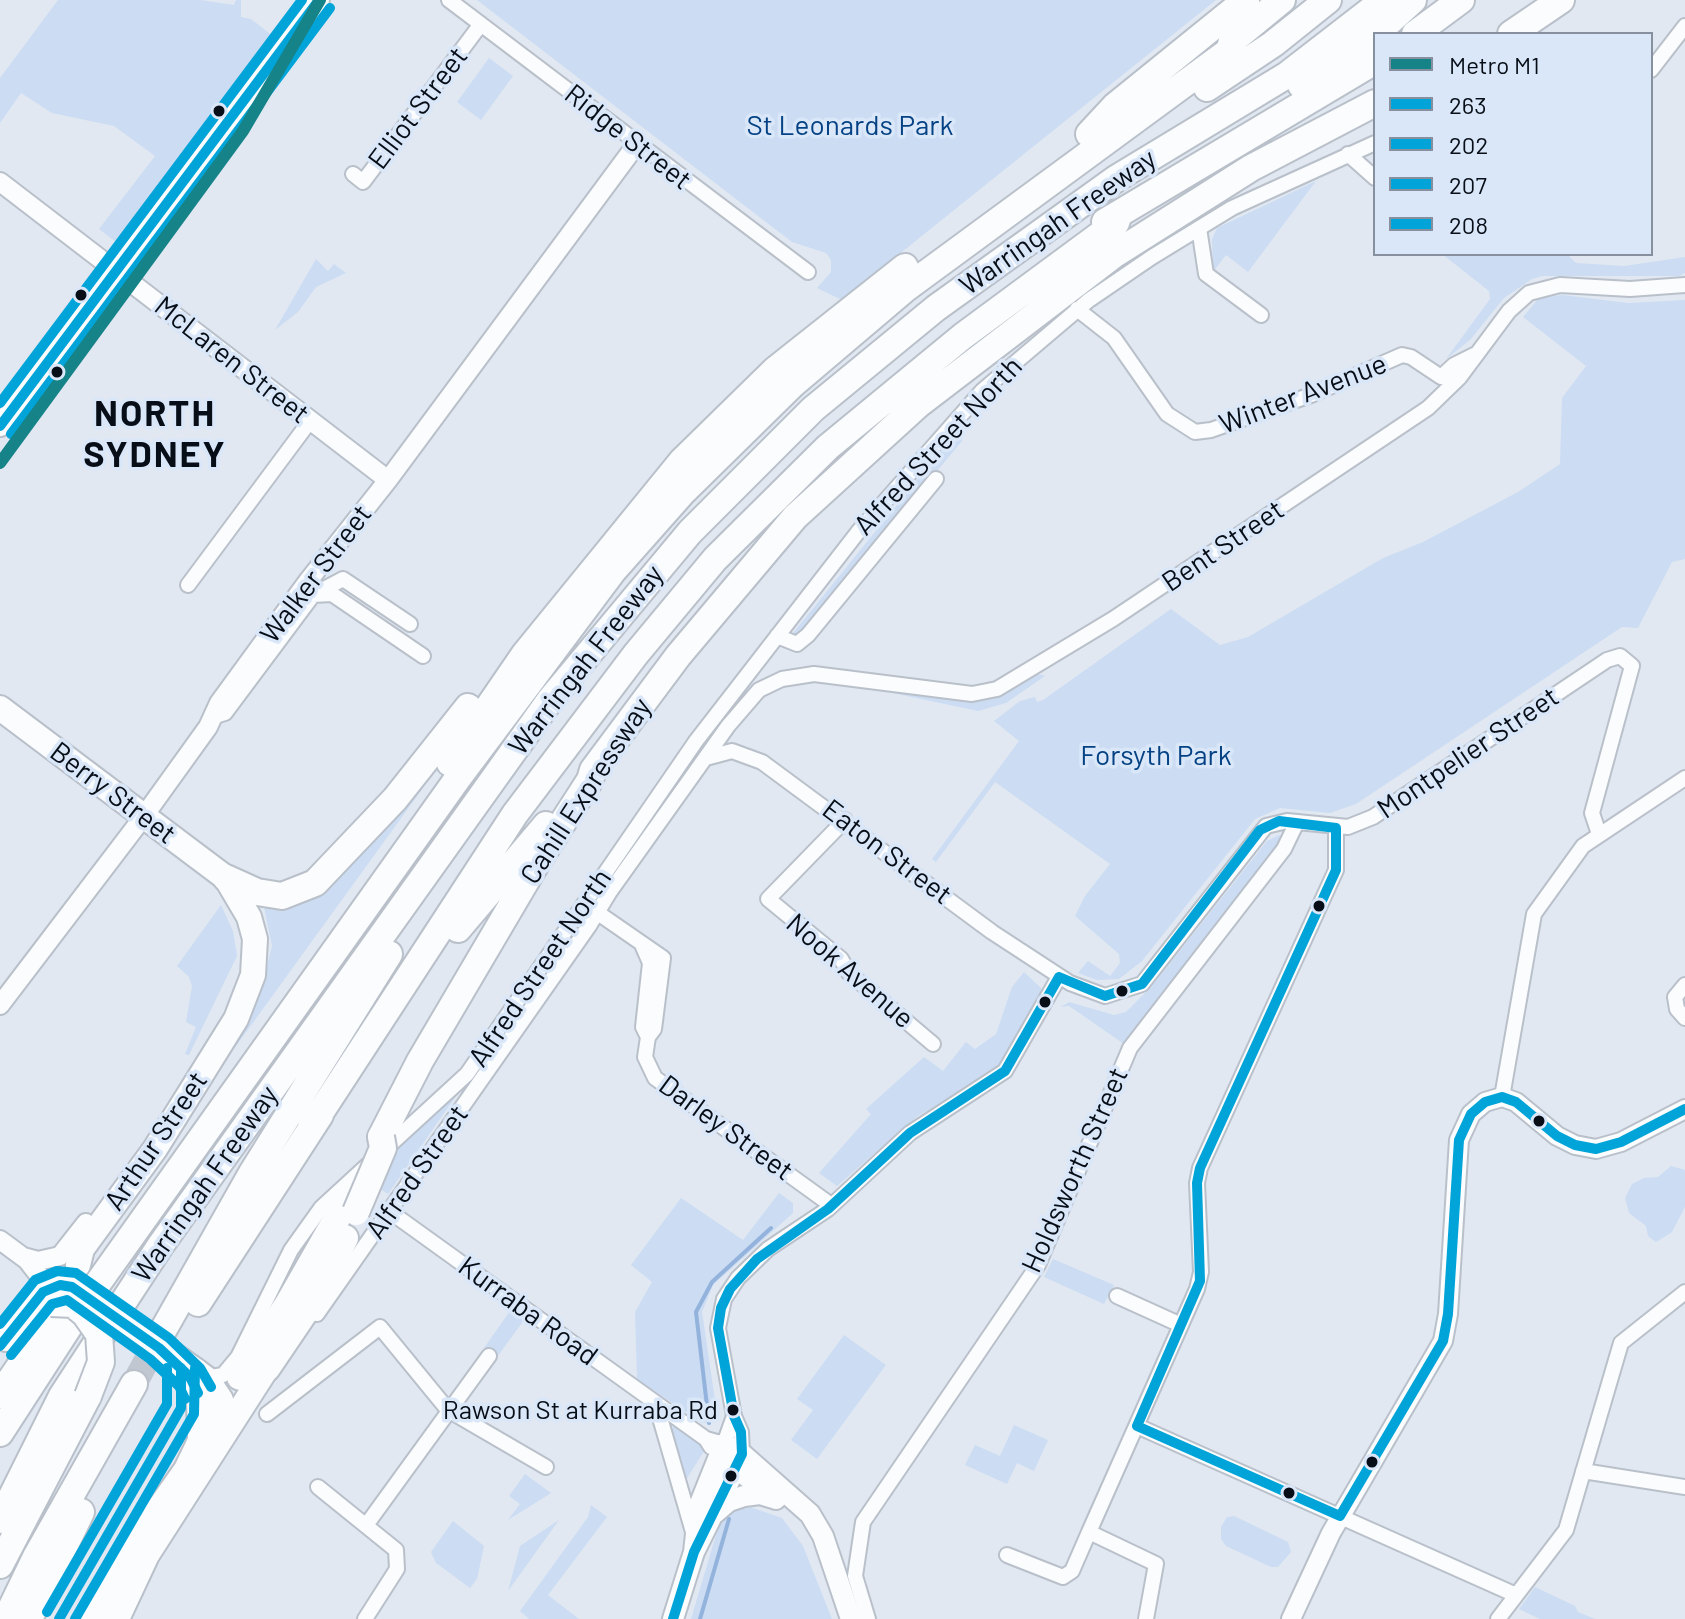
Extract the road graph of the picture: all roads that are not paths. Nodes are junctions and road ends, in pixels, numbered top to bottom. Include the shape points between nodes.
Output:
1 (319, 0) edge
2 (449, 0) edge
3 (1246, 0) edge
4 (1282, 0) edge
5 (1369, 0) edge
6 (1384, 0) edge
7 (1413, 0) edge
8 (1461, 0) edge
9 (1561, 0) edge
10 (1324, 4) edge
11 (481, 24) junction
12 (1685, 26) edge
13 (1418, 32) edge
14 (1514, 32) edge
15 (1232, 41) junction
16 (1373, 62) edge
17 (1653, 67) edge
18 (1373, 104) edge
19 (1089, 134) junction
20 (1373, 144) edge
21 (636, 145) junction
22 (1348, 154) junction
23 (1069, 167) junction
24 (1116, 168) junction
25 (353, 174) dead end
26 (1373, 176) edge
27 (0, 182) edge
28 (1118, 217) junction
29 (1199, 228) junction
30 (116, 271) junction
31 (808, 272) dead end
32 (994, 278) junction
33 (1685, 285) edge
34 (1052, 300) joint
35 (1077, 309) junction
36 (1261, 315) dead end
37 (1474, 355) junction
38 (310, 421) junction
39 (0, 426) edge
40 (936, 479) dead end
41 (388, 480) junction
42 (619, 535) junction
43 (188, 585) dead end
44 (313, 595) junction
45 (410, 624) dead end
46 (777, 636) junction
47 (423, 656) dead end
48 (0, 708) edge
49 (212, 717) junction
50 (728, 726) joint
51 (706, 758) junction
52 (593, 770) junction
53 (1685, 778) edge
54 (144, 816) junction
55 (845, 820) junction
56 (1297, 822) junction
57 (1336, 828) junction
58 (1599, 834) junction
59 (226, 878) junction
60 (598, 913) junction
61 (1059, 977) junction
62 (1685, 985) edge
63 (0, 1005) edge
64 (1685, 1018) edge
65 (933, 1044) dead end
66 (1502, 1097) junction
67 (1685, 1109) edge
68 (311, 1127) junction
69 (831, 1205) junction
70 (389, 1211) junction
71 (106, 1215) junction
72 (0, 1240) edge
73 (23, 1257) junction
74 (1685, 1292) edge
75 (78, 1296) junction
76 (1117, 1296) dead end
77 (1181, 1325) junction
78 (3, 1342) edge
79 (165, 1342) junction
80 (489, 1356) dead end
81 (252, 1374) junction
82 (202, 1380) junction
83 (0, 1395) edge
84 (91, 1398) junction
85 (656, 1404) junction
86 (448, 1410) junction
87 (267, 1414) dead end
88 (1137, 1426) junction
89 (0, 1433) edge
90 (223, 1435) junction
91 (188, 1444) dead end
92 (725, 1452) junction
93 (546, 1467) dead end
94 (1583, 1471) junction
95 (318, 1487) dead end
96 (1685, 1487) edge
97 (0, 1499) edge
98 (781, 1502) junction
99 (1340, 1516) junction
100 (0, 1520) edge
101 (708, 1522) junction
102 (367, 1524) junction
103 (1089, 1532) junction
104 (694, 1546) junction
105 (1007, 1555) dead end
106 (0, 1565) edge
107 (1516, 1595) junction
108 (6, 1619) edge
109 (29, 1619) edge
110 (78, 1619) edge
111 (93, 1619) edge
112 (117, 1619) edge
113 (365, 1619) edge
114 (673, 1619) edge
115 (841, 1619) edge
116 (851, 1619) edge
117 (868, 1619) edge
118 (1146, 1619) edge
119 (1291, 1619) edge
120 (1498, 1619) edge

1 - 30 main road
2 - 11 street, Ridge Street
3 - 19 highway via 1115,106
4 - 15 highway, Warringah Freeway
5 - 24 highway, Warringah Freeway via 1290,62
6 - 100 highway, Warringah Freeway via 1287,75 1153,155 994,263 813,409 690,532 550,700 160,1246 76,1371
7 - 32 highway, Warringah Freeway via 1318,74 1165,165
8 - 13 highway
9 - 14 highway
10 - 23 highway via 1082,171
10 - 24 highway via 1289,41 1125,155
11 - 21 street, Ridge Street
11 - 25 street, Elliot Street via 363,182
12 - 17 street
15 - 19 highway via 1221,42
15 - 23 highway, Warringah Freeway via 1229,51
16 - 28 highway
18 - 34 highway, Warringah Freeway via 1183,209
19 - 42 highway via 1010,187 775,370 718,422
20 - 22 street, Alfred Street North
21 - 31 street, Ridge Street
21 - 41 street, Walker Street
22 - 26 street
22 - 29 street, Alfred Street North via 1242,202
23 - 75 highway, Warringah Freeway via 926,271 793,384 683,492 613,571
24 - 75 highway, Warringah Freeway via 992,251 829,380 638,574
27 - 30 street, McLaren Street
28 - 32 highway via 1006,281
28 - 68 highway via 828,447 715,559 627,664 515,814
29 - 35 street, Alfred Street North
29 - 36 street via 1206,274
30 - 38 street, McLaren Street
30 - 39 main road
32 - 79 highway, Warringah Freeway via 926,330 780,462 581,680 395,944 268,1146
33 - 37 street, Bent Street via 1541,288 1516,304
34 - 52 highway, Cahill Expressway via 879,437 795,517 678,656
35 - 37 street, Winter Avenue via 1114,338 1167,414 1195,432 1311,395 1398,356 1411,357 1441,377
35 - 46 street, Alfred Street North via 983,390 858,532
37 - 50 street, Bent Street via 1428,408 1008,685 976,695 796,675 759,690
38 - 41 street, McLaren Street
38 - 43 street
40 - 46 street, Alfred Street North via 808,635 797,644
41 - 49 street, Walker Street via 308,581
42 - 59 highway via 550,607 395,799 323,876 282,896
42 - 75 highway via 524,655
44 - 45 street via 343,579
44 - 47 street via 332,594
44 - 49 street via 225,713
46 - 82 street, Alfred Street North via 696,741 467,1074 321,1208 291,1250 238,1357 223,1375
48 - 54 main road, Berry Street
49 - 54 street, Walker Street
50 - 51 street, Alfred Street
51 - 55 street, Eaton Street via 732,751 759,760
51 - 60 street, Alfred Street
52 - 68 highway, Warringah Freeway via 468,915
52 - 81 highway, Cahill Expressway via 420,1061 373,1145 350,1209 288,1304
53 - 58 street
54 - 59 main road, Berry Street
54 - 63 street, Walker Street
55 - 61 street, Eaton Street
55 - 65 street, Nook Avenue via 768,899
56 - 57 street, Montpelier Street
56 - 61 street, Montpelier Street via 1272,823 1260,830 1142,984 1105,996
56 - 117 street, Holdsworth Street via 1284,849 1130,1048 1038,1265 865,1517 855,1576
57 - 58 street, Montpelier Street via 1373,817 1620,656 1632,666 1592,813
57 - 77 street via 1336,870 1200,1168 1200,1281
58 - 66 street via 1583,846 1534,914
59 - 71 main road, Arthur Street via 253,927 256,951 250,986 203,1074
60 - 69 street, Darley Street via 643,947 650,963 643,1027 648,1037 645,1057 655,1078
60 - 70 street, Alfred Street
61 - 69 street via 1005,1071 910,1133
62 - 64 street via 1675,997
66 - 67 street via 1516,1102 1557,1136 1587,1148 1612,1146
66 - 99 street via 1471,1114 1459,1140 1443,1341
68 - 79 highway, Warringah Freeway
69 - 92 street via 757,1259 724,1299 718,1328 734,1416
70 - 81 street, Alfred Street via 279,1369
70 - 85 street, Kurraba Road
71 - 73 street via 88,1221 60,1256 38,1261
71 - 75 main road, Arthur Street via 82,1249
72 - 73 street
73 - 75 street via 43,1283
74 - 94 street via 1621,1343
75 - 78 highway via 41,1309 23,1332
75 - 79 main road, bridge
75 - 83 highway
75 - 84 highway, bridge via 73,1304 99,1334 101,1362
75 - 84 highway via 112,1327 117,1343 113,1365
75 - 89 highway, Warringah Freeway
75 - 97 highway, Warringah Freeway via 38,1420
76 - 77 street
77 - 88 street
79 - 82 highway, bridge via 190,1377
80 - 86 street
81 - 90 main road, Alfred Street
82 - 90 main road via 223,1408
82 - 111 highway via 202,1433 194,1457 132,1548
84 - 106 highway via 75,1434 64,1439
85 - 92 street, Kurraba Road
85 - 104 street
86 - 87 street via 385,1330 376,1327
86 - 93 street
86 - 102 street
88 - 99 street
88 - 103 street
90 - 112 main road, Alfred Street via 147,1555
91 - 110 highway via 133,1521
92 - 98 main road, Kurraba Road
92 - 101 main road
92 - 104 main road via 699,1506
92 - 116 main road, Kurraba Road via 797,1500 816,1522
94 - 96 street
94 - 107 street via 1566,1530
95 - 102 street
98 - 101 main road via 760,1494 744,1496 729,1501
98 - 115 main road, Kurraba Road via 813,1537
99 - 107 street
99 - 119 street
101 - 104 main road
102 - 113 street via 391,1543 398,1558 397,1569
103 - 105 street via 1072,1571 1063,1577
103 - 118 street via 1156,1564
104 - 114 main road
107 - 120 street
108 - 109 highway via 36,1557 143,1383

